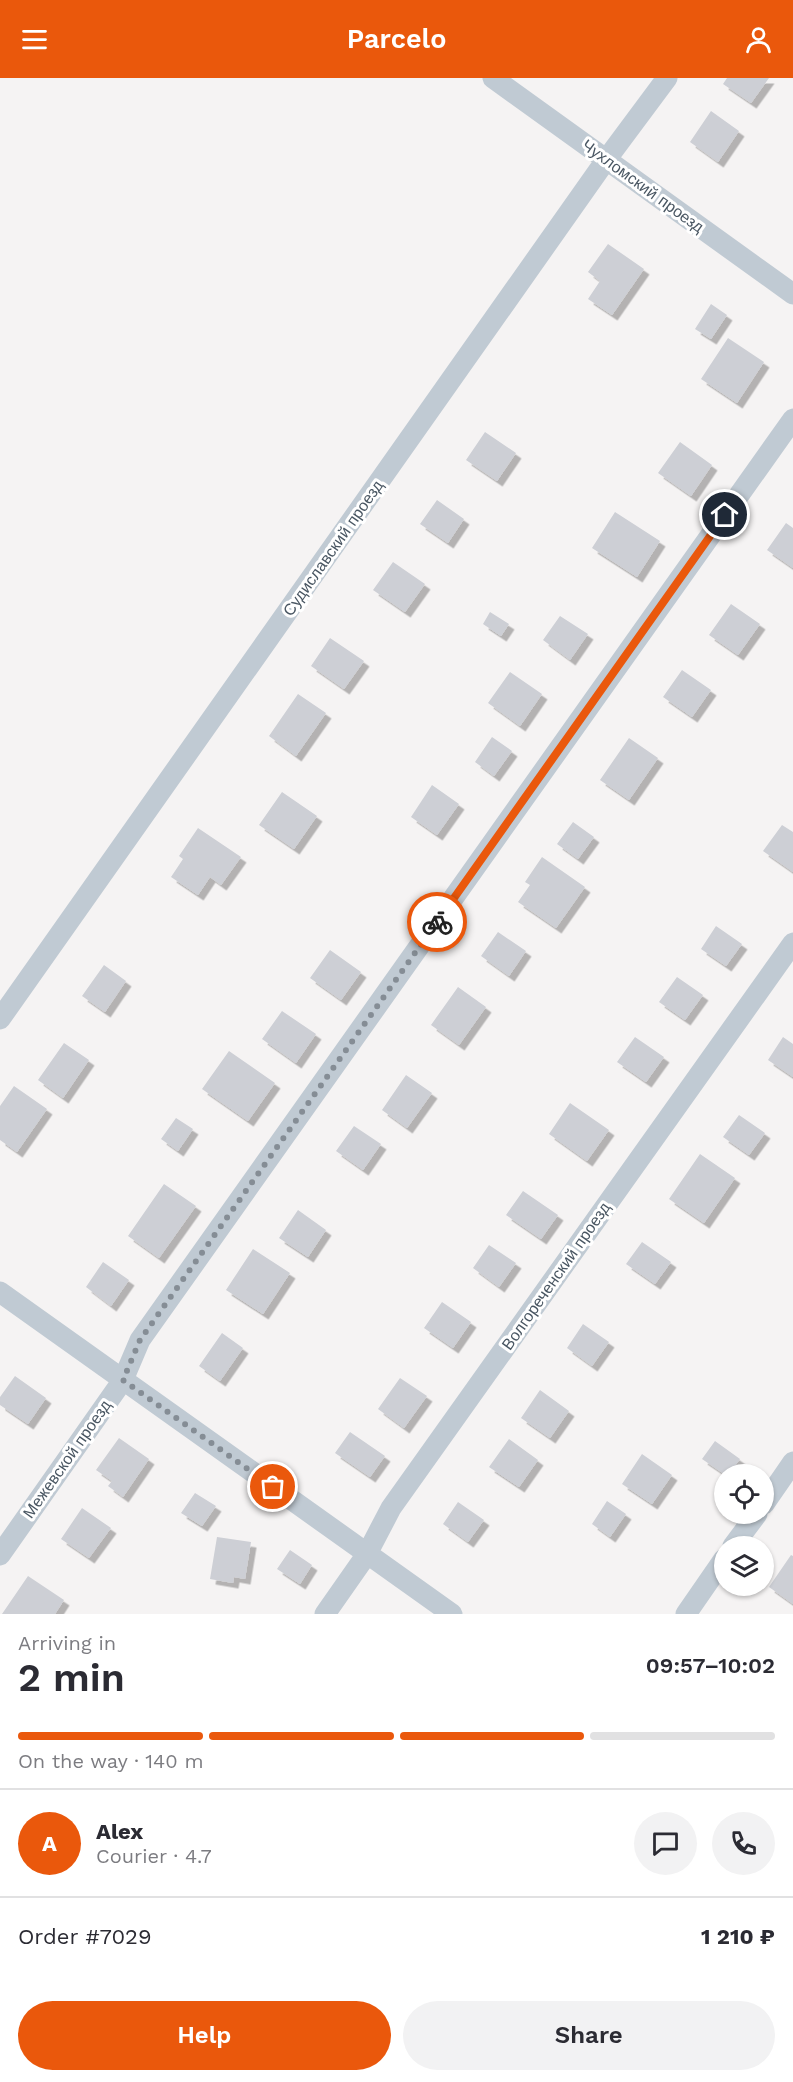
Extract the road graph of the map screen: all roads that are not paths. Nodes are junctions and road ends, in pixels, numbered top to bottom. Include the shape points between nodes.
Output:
1 (493, 78) edge
2 (667, 78) edge
3 (606, 160) junction
4 (793, 294) edge
5 (793, 420) edge
6 (793, 943) edge
7 (0, 1019) edge
8 (0, 1292) edge
9 (123, 1380) junction
10 (793, 1462) edge
11 (774, 1490) edge
12 (367, 1554) junction
13 (0, 1555) edge
14 (714, 1573) edge
15 (325, 1614) edge
16 (452, 1614) edge
17 (686, 1614) edge

1 - 3 street, Чухломский проезд
2 - 3 street, Судиславский проезд
3 - 4 street, Чухломский проезд
3 - 7 street, Судиславский проезд
5 - 9 street, Межевской проезд via 140,1340
6 - 12 street, Волгореченский проезд via 391,1508
8 - 9 street
9 - 12 street
9 - 13 street, Межевской проезд
10 - 11 street
12 - 15 street, Волгореченский проезд
12 - 16 street
14 - 17 street

